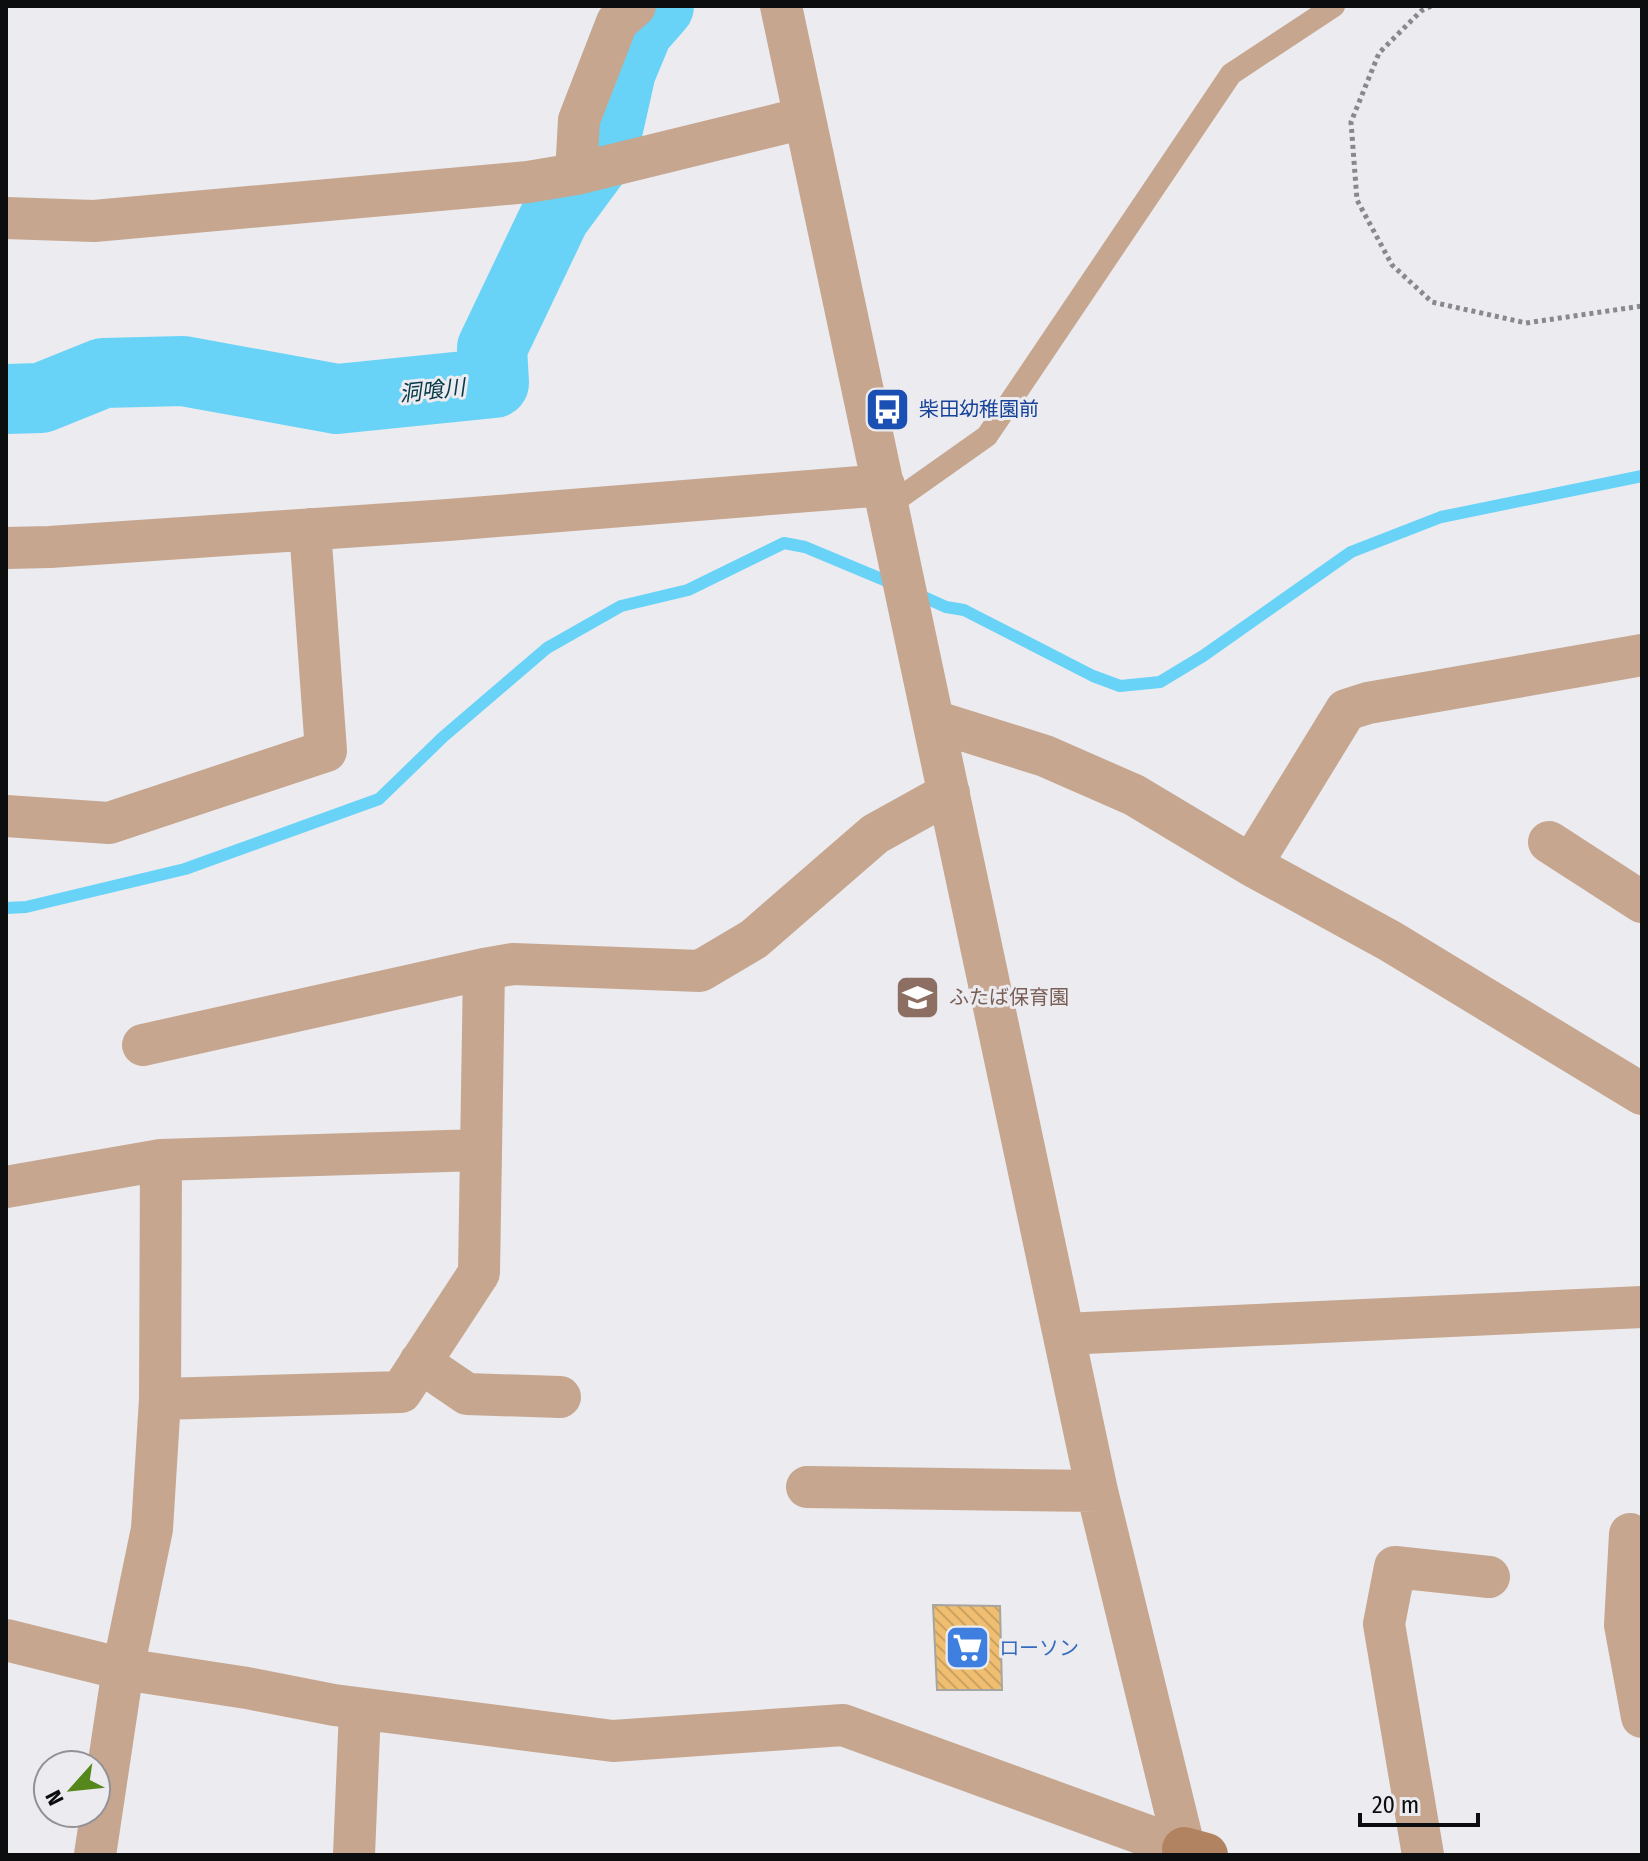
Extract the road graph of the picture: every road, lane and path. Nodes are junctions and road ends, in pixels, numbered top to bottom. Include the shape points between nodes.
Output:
1 (635, 6) edge
2 (781, 6) edge
3 (1334, 6) edge
4 (1431, 6) edge
5 (804, 118) junction
6 (576, 174) junction
7 (6, 218) edge
8 (1642, 306) edge
9 (886, 495) junction
10 (310, 529) junction
11 (6, 548) edge
12 (1642, 655) edge
13 (934, 721) junction
14 (949, 793) junction
15 (6, 816) edge
16 (1549, 842) dead end
17 (1251, 865) junction
18 (1642, 902) edge
19 (484, 969) junction
20 (143, 1045) dead end
21 (1642, 1094) edge
22 (479, 1150) junction
23 (161, 1160) junction
24 (6, 1187) edge
25 (1642, 1307) edge
26 (1064, 1334) junction
27 (420, 1362) junction
28 (560, 1397) dead end
29 (160, 1399) junction
30 (807, 1487) dead end
31 (1097, 1491) junction
32 (1630, 1534) dead end
33 (1489, 1577) dead end
34 (6, 1640) edge
35 (123, 1669) junction
36 (360, 1709) junction
37 (1642, 1717) edge
38 (1192, 1853) edge
39 (95, 1855) edge
40 (354, 1855) edge
41 (1423, 1855) edge

1 - 6 street via 617,22 579,120
2 - 5 street
3 - 9 lane via 1231,74 987,436
4 - 8 path via 1379,53 1351,122 1357,200 1392,265 1432,302 1526,323
5 - 6 street
5 - 9 street
6 - 7 street via 94,221
9 - 10 street
9 - 13 street
10 - 11 street
10 - 15 street via 326,751 109,823
12 - 17 street via 1346,710
13 - 14 street
13 - 17 street via 1045,756 1134,795
14 - 19 street via 875,834 754,939 700,971 513,964
14 - 26 street
16 - 18 street
17 - 21 street via 1390,941
19 - 20 street
19 - 22 street
22 - 23 street
22 - 27 street via 479,1273
23 - 24 street
23 - 29 street
25 - 26 street
26 - 31 street
27 - 28 street via 467,1394
27 - 29 street via 401,1392
29 - 35 street via 152,1529
30 - 31 street
31 - 38 street
32 - 37 street via 1625,1625
33 - 41 street via 1395,1567 1384,1624
34 - 35 street
35 - 36 street
35 - 39 street
36 - 38 street via 613,1741 843,1725
36 - 40 street

